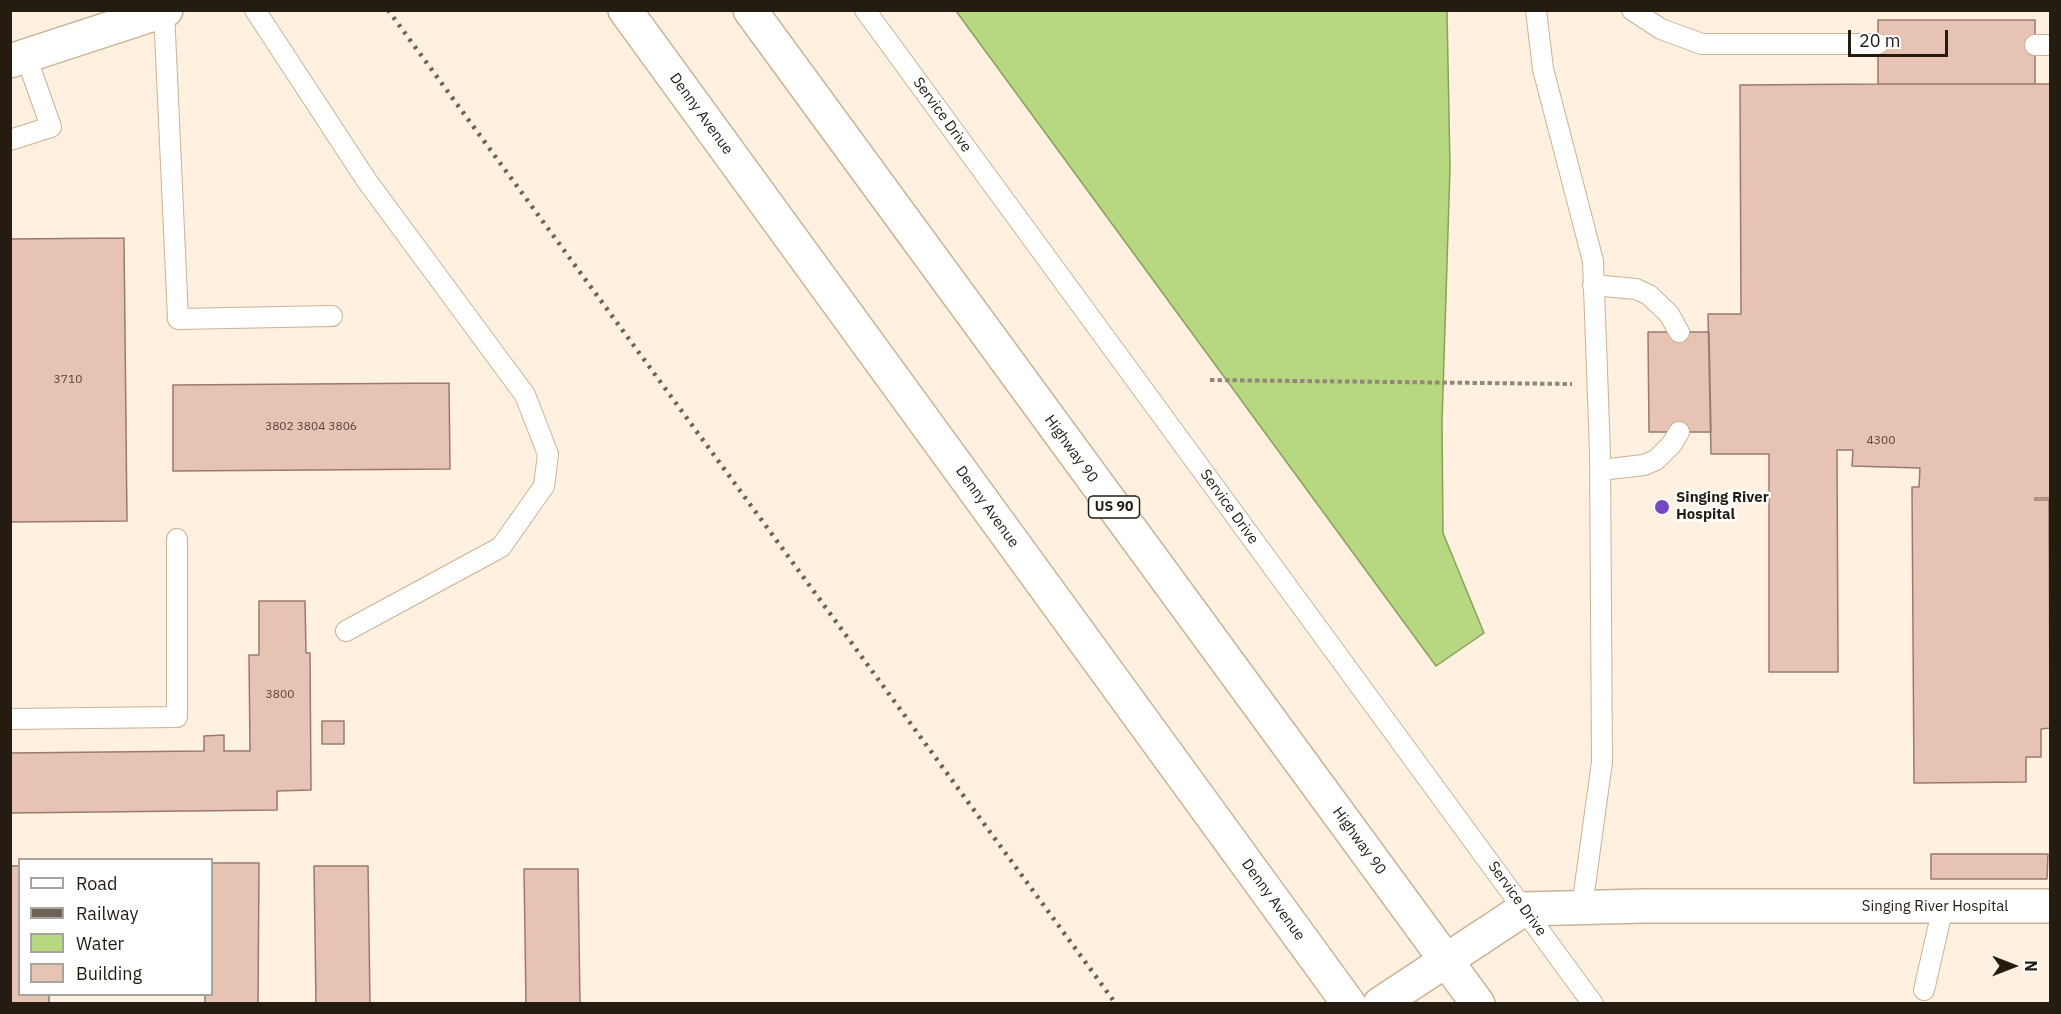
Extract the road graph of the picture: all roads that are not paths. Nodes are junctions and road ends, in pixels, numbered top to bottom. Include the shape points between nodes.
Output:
1 (255, 10) edge
2 (625, 10) edge
3 (750, 10) edge
4 (865, 10) edge
5 (1536, 10) edge
6 (1632, 10) edge
7 (165, 11) edge
8 (1878, 44) dead end
9 (18, 58) edge
10 (10, 140) edge
11 (1593, 285) junction
12 (332, 316) dead end
13 (1679, 332) dead end
14 (1679, 432) dead end
15 (1600, 470) junction
16 (177, 539) dead end
17 (346, 632) dead end
18 (10, 719) edge
19 (2050, 906) edge
20 (1582, 907) junction
21 (1943, 907) junction
22 (1524, 909) junction
23 (1446, 960) junction
24 (1924, 990) dead end
25 (1348, 1004) edge
26 (1380, 1004) edge
27 (1478, 1004) edge
28 (1593, 1004) edge

1 - 17 lane via 367,181 525,394 548,454 544,486 501,547
2 - 25 main road, Denny Avenue
3 - 23 main road, Highway 90 / US 90
4 - 22 lane, Service Drive
5 - 11 lane via 1543,69 1593,261
6 - 8 lane via 1661,29 1702,44
7 - 9 main road
7 - 12 lane via 178,319
9 - 10 lane via 51,127
11 - 13 lane via 1636,289 1649,295 1669,314
11 - 15 lane
14 - 15 lane via 1656,460
15 - 20 lane via 1602,762
16 - 18 lane via 177,717
19 - 21 main road, Singing River Hospital
20 - 21 main road, Singing River Hospital
20 - 22 main road, Singing River Hospital
21 - 24 lane
22 - 23 main road
22 - 28 lane, Service Drive
23 - 26 main road
23 - 27 main road, Highway 90 / US 90

